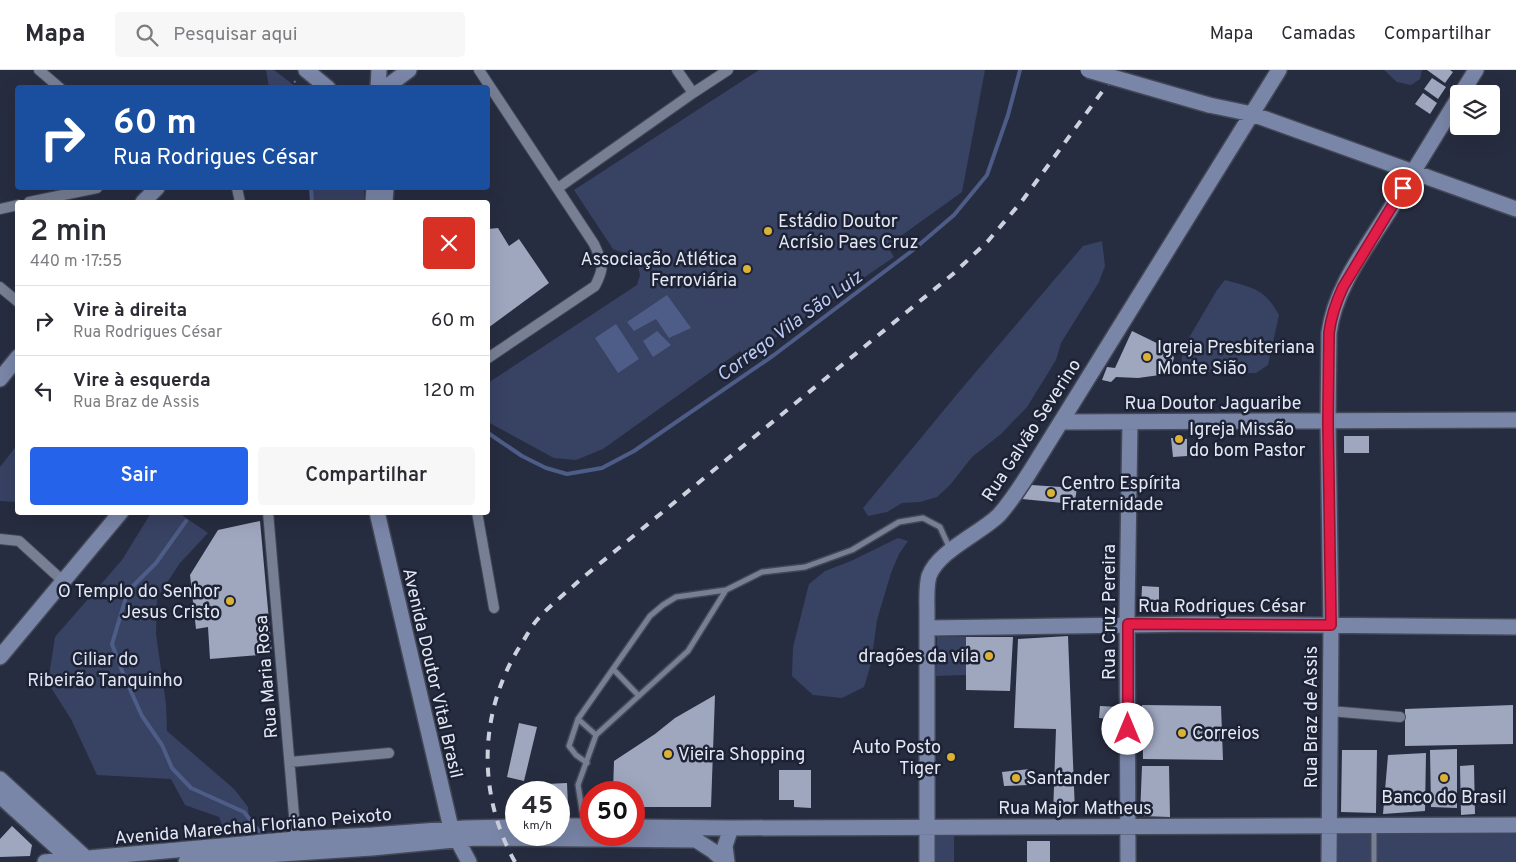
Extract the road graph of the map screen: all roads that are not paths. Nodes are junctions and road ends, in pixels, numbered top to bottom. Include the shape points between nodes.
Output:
1 (39, 70) edge
2 (306, 70) edge
3 (378, 70) edge
4 (409, 70) edge
5 (478, 70) edge
6 (678, 70) edge
7 (728, 70) edge
8 (1088, 70) edge
9 (1279, 70) edge
10 (1476, 70) edge
11 (387, 83) edge
12 (56, 85) edge
13 (324, 85) edge
14 (488, 85) edge
15 (1467, 85) edge
16 (490, 88) edge
17 (693, 93) junction
18 (1450, 112) edge
19 (1252, 114) junction
20 (1413, 172) junction
21 (558, 188) junction
22 (87, 190) edge
23 (155, 190) edge
24 (39, 200) edge
25 (145, 200) edge
26 (15, 206) edge
27 (0, 209) edge
28 (1516, 209) edge
29 (0, 287) edge
30 (15, 300) edge
31 (490, 357) edge
32 (15, 361) edge
33 (0, 379) edge
34 (1516, 420) edge
35 (1061, 422) junction
36 (1130, 422) junction
37 (1328, 422) junction
38 (119, 515) edge
39 (268, 515) edge
40 (378, 515) edge
41 (478, 515) edge
42 (0, 539) edge
43 (951, 551) junction
44 (64, 582) junction
45 (726, 590) junction
46 (494, 608) dead end
47 (1128, 624) junction
48 (1331, 625) junction
49 (1516, 627) edge
50 (927, 628) junction
51 (0, 657) edge
52 (613, 669) junction
53 (639, 696) junction
54 (1330, 711) junction
55 (1400, 717) dead end
56 (578, 719) junction
57 (596, 735) junction
58 (389, 753) dead end
59 (290, 762) junction
60 (587, 763) junction
61 (0, 779) edge
62 (580, 793) edge
63 (0, 796) edge
64 (1128, 825) junction
65 (1329, 825) junction
66 (1374, 825) junction
67 (1516, 825) edge
68 (505, 827) edge
69 (645, 827) edge
70 (926, 827) junction
71 (732, 828) junction
72 (458, 832) junction
73 (296, 838) junction
74 (57, 848) junction
75 (237, 859) edge
76 (86, 860) edge
77 (46, 862) edge
78 (186, 862) edge
79 (469, 862) edge
80 (726, 862) edge
81 (927, 862) edge
82 (1128, 862) edge
83 (1329, 862) edge
84 (1374, 862) edge

1 - 12 street
2 - 13 main road
3 - 11 main road
4 - 11 main road
5 - 14 street
6 - 17 street
7 - 17 street
8 - 19 main road, bridge
9 - 19 main road, Rua Galvão Severino
10 - 15 main road
16 - 21 street
17 - 21 street
18 - 20 main road, Rua Braz de Assis
19 - 20 main road
19 - 35 main road, Rua Galvão Severino
20 - 28 main road
20 - 37 main road, Rua Braz de Assis via 1336,303 1329,333
21 - 31 street via 594,244 601,258 602,272 594,286
22 - 24 street
23 - 25 main road
26 - 27 street
29 - 30 street
32 - 33 main road
34 - 37 main road, Rua Doutor Jaguaribe
35 - 36 main road, Rua Doutor Jaguaribe
35 - 43 main road, Rua Galvão Severino via 1010,502
36 - 37 main road, Rua Doutor Jaguaribe
36 - 47 main road, Rua Cruz Pereira
37 - 48 main road, Rua Braz de Assis
38 - 44 main road
39 - 59 street, Rua Maria Rosa
40 - 72 main road, Avenida Doutor Vital Brasil
41 - 46 street
42 - 44 street via 19,541
43 - 45 lane via 940,527 923,518 899,522 852,550 805,567 762,572
43 - 50 main road, Rua Galvão Severino via 936,564 929,576
44 - 51 main road
45 - 52 lane via 676,597 663,604 650,616
45 - 53 lane via 688,651
47 - 48 main road, Rua Rodrigues César
47 - 50 main road, Rua Rodrigues César
47 - 64 main road, Rua Cruz Pereira
48 - 49 main road, Rua Rodrigues César
48 - 54 main road, Rua Braz de Assis
50 - 70 main road, Rua Galvão Severino
52 - 53 lane
52 - 56 lane
53 - 57 lane
54 - 55 street
54 - 65 main road, Rua Braz de Assis
56 - 57 lane
56 - 60 lane via 569,746
57 - 60 lane
58 - 59 street
59 - 73 street, Rua Maria Rosa
60 - 62 lane via 578,785
61 - 76 main road
63 - 74 main road
64 - 65 main road, Rua Major Matheus
64 - 70 main road, Rua Major Matheus
64 - 82 main road, Rua Cruz Pereira
65 - 66 main road, Rua Major Matheus
65 - 83 main road, Rua Braz de Assis
66 - 67 main road, Rua Major Matheus
66 - 84 lane
68 - 72 main road
69 - 71 main road, Rua Major Matheus
70 - 71 main road, Rua Major Matheus
70 - 81 main road, Rua Galvão Severino
71 - 80 main road via 725,846
72 - 73 main road, Avenida Marechal Floriano Peixoto
72 - 75 main road, Avenida Marechal Floriano Peixoto via 354,849
72 - 79 main road, Avenida Doutor Vital Brasil
72 - 80 main road via 475,838 696,840
73 - 76 main road, Avenida Marechal Floriano Peixoto
74 - 76 main road
74 - 77 main road via 57,854
75 - 78 main road, Avenida Marechal Floriano Peixoto
76 - 77 main road, Avenida Marechal Floriano Peixoto

